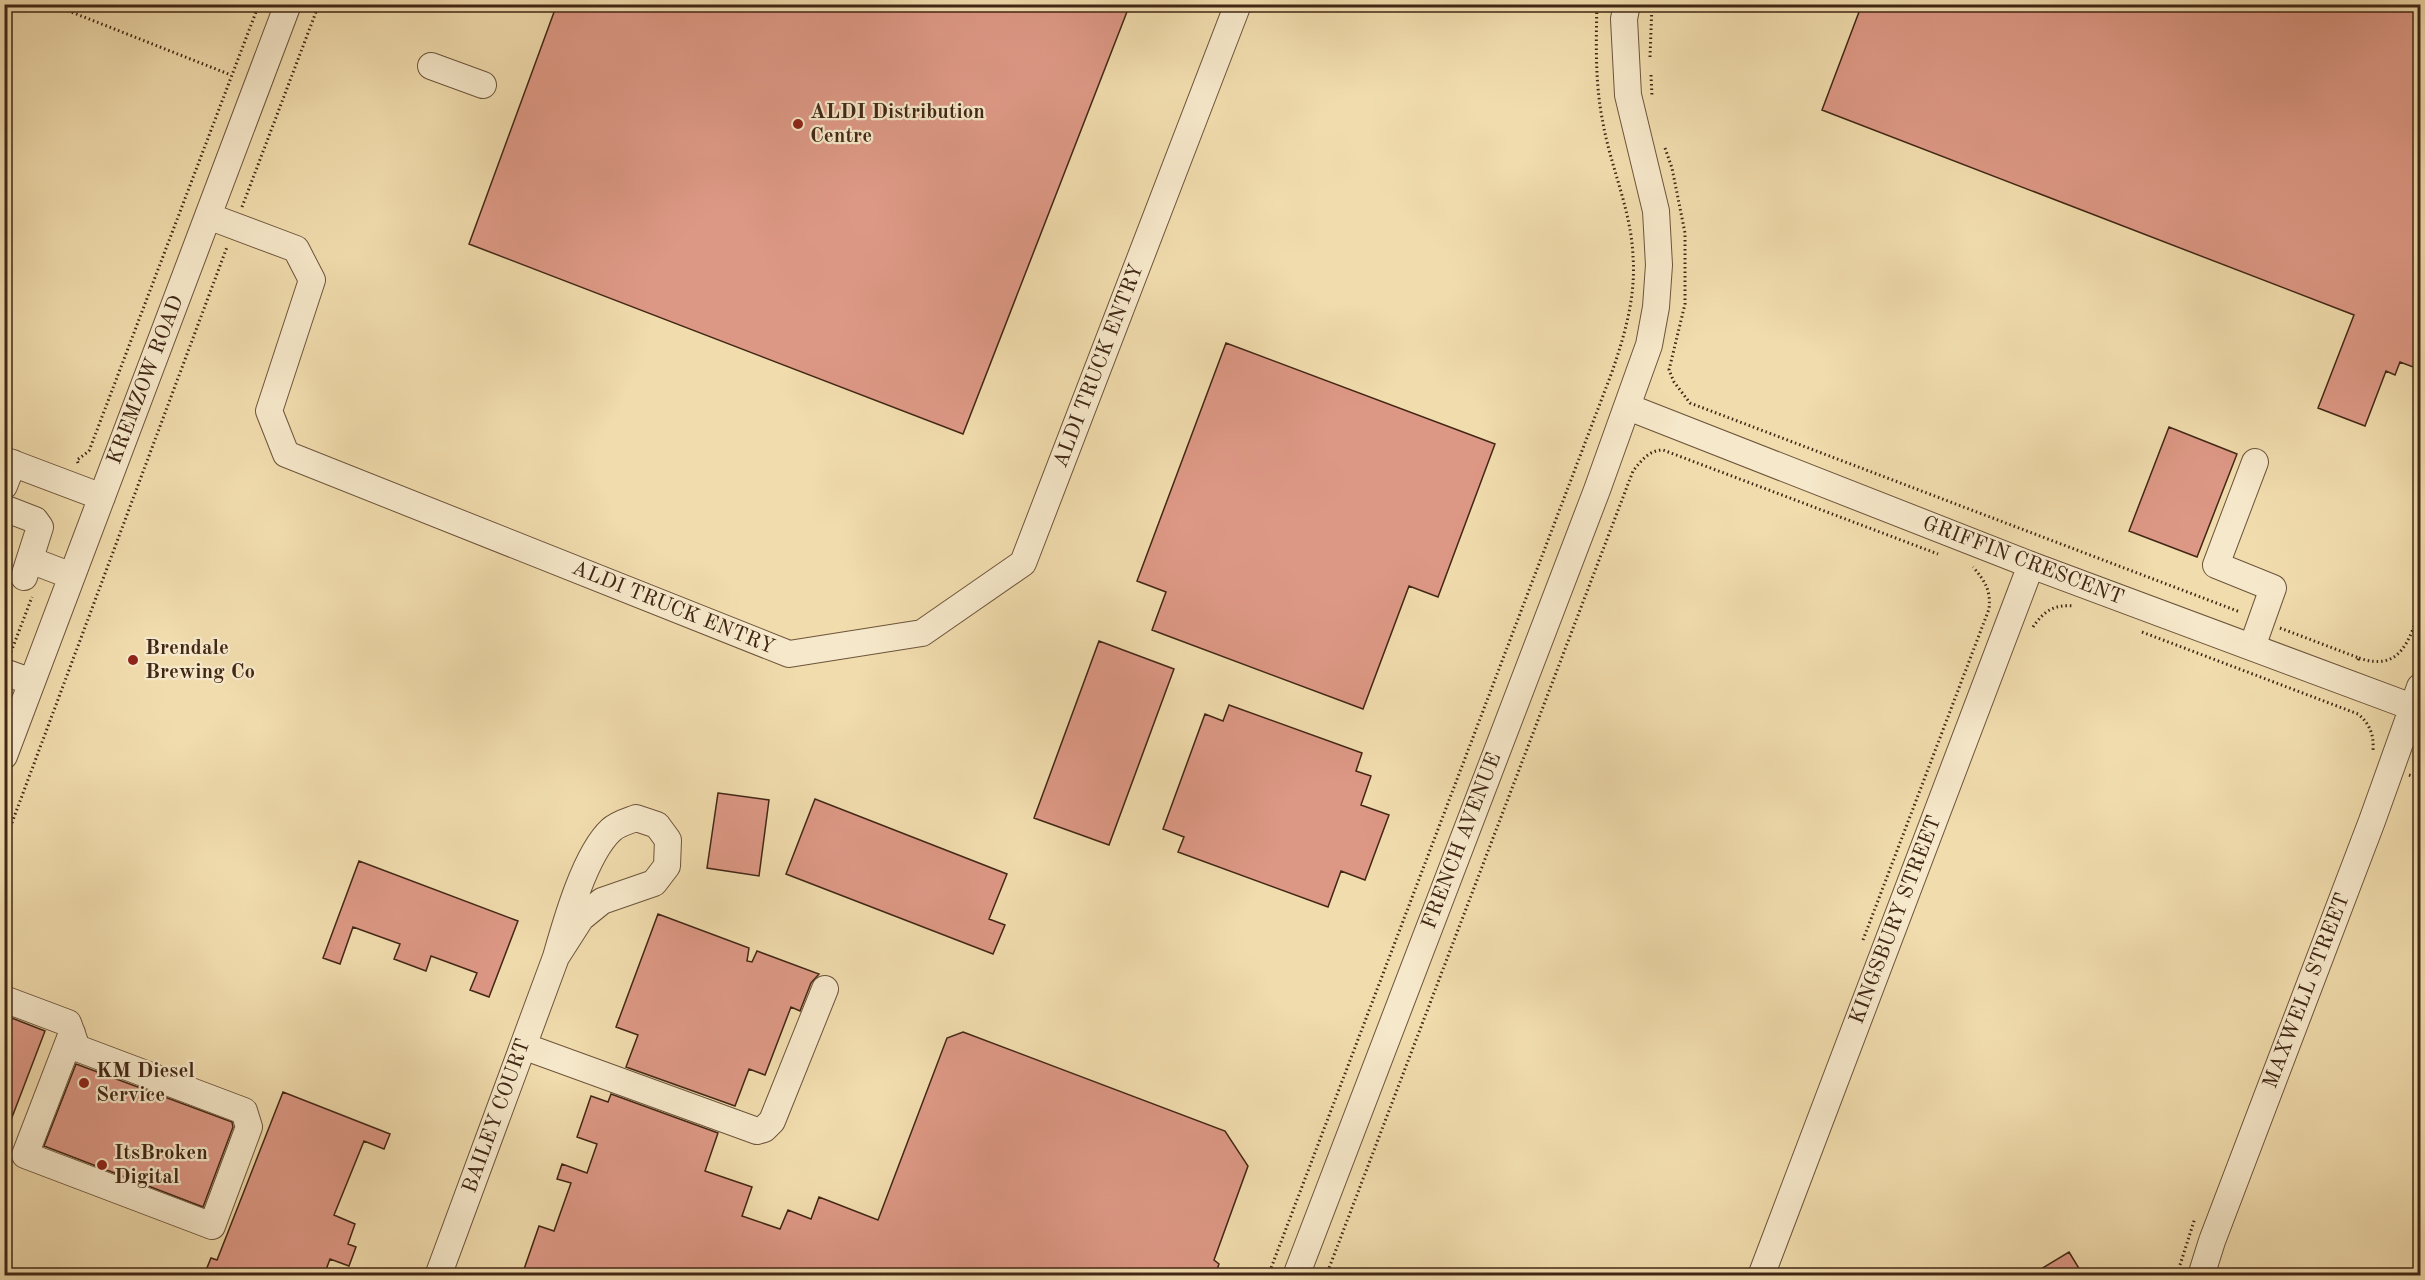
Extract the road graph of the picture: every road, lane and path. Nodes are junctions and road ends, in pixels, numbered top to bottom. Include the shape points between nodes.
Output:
1 (51, 4) edge
2 (259, 4) edge
3 (288, 4) edge
4 (319, 4) edge
5 (1238, 4) edge
6 (1597, 4) edge
7 (1627, 4) edge
8 (431, 66) dead end
9 (232, 75) junction
10 (483, 85) dead end
11 (208, 216) junction
12 (236, 225) junction
13 (1682, 404) dead end
14 (1628, 407) junction
15 (1665, 445) dead end
16 (1663, 450) junction
17 (2255, 462) dead end
18 (78, 463) dead end
19 (7, 470) edge
20 (102, 497) junction
21 (4, 508) edge
22 (1940, 555) dead end
23 (1962, 563) dead end
24 (2031, 565) junction
25 (72, 576) junction
26 (2078, 607) dead end
27 (2421, 611) edge
28 (2261, 620) junction
29 (2138, 630) dead end
30 (2030, 631) dead end
31 (2252, 647) junction
32 (2359, 658) junction
33 (2357, 663) dead end
34 (4, 672) edge
35 (32, 682) junction
36 (2418, 701) edge
37 (2372, 753) dead end
38 (4, 756) edge
39 (2421, 765) edge
40 (2407, 774) dead end
41 (4, 844) edge
42 (1859, 951) dead end
43 (556, 957) junction
44 (825, 989) dead end
45 (4, 999) edge
46 (72, 1033) junction
47 (523, 1046) junction
48 (438, 1275) edge
49 (1268, 1275) edge
50 (1296, 1275) edge
51 (1326, 1275) edge
52 (1761, 1275) edge
53 (2201, 1275) edge

1 - 9 path
2 - 9 path
3 - 11 street, KREMZOW ROAD
4 - 12 path
5 - 12 street, ALDI TRUCK ENTRY via 1023,563 922,633 789,654 286,454 269,411 312,280 296,249
6 - 49 path via 1596,55 1602,122 1634,257 1626,329
7 - 14 street, FRENCH AVENUE via 1624,20 1628,95 1656,211 1659,266 1649,345
8 - 10 street
9 - 18 path via 89,451
11 - 12 street, ALDI TRUCK ENTRY
11 - 20 street, KREMZOW ROAD
12 - 41 path
13 - 28 path via 1684,397 1722,416
14 - 24 street, GRIFFIN CRESCENT
14 - 50 street, FRENCH AVENUE
15 - 16 path
16 - 22 path
16 - 51 path via 1645,457 1633,471
17 - 28 street via 2216,565 2273,588
19 - 20 street
20 - 25 street, KREMZOW ROAD
21 - 25 street via 38,522 39,533 27,568
23 - 42 path via 1973,568 1986,583 1989,609
24 - 31 street, GRIFFIN CRESCENT
24 - 52 street, KINGSBURY STREET
25 - 35 street, KREMZOW ROAD
26 - 30 path via 2061,606 2046,611
27 - 32 path via 2403,652 2376,662
28 - 31 street
28 - 32 path
29 - 37 path via 2358,714 2372,732
31 - 36 street, GRIFFIN CRESCENT
32 - 33 path
34 - 35 street
35 - 38 street, KREMZOW ROAD
36 - 53 street, MAXWELL STREET
39 - 40 path via 2415,777
43 - 43 street, BAILEY COURT via 566,920 597,846 613,828 636,818 657,825 668,840 667,866 654,883 602,901 581,918
43 - 47 street, BAILEY COURT
44 - 47 street via 772,1121 757,1131
45 - 46 street via 68,1023
46 - 46 street via 77,1048 244,1111 249,1127 212,1226 25,1155
47 - 48 street, BAILEY COURT

